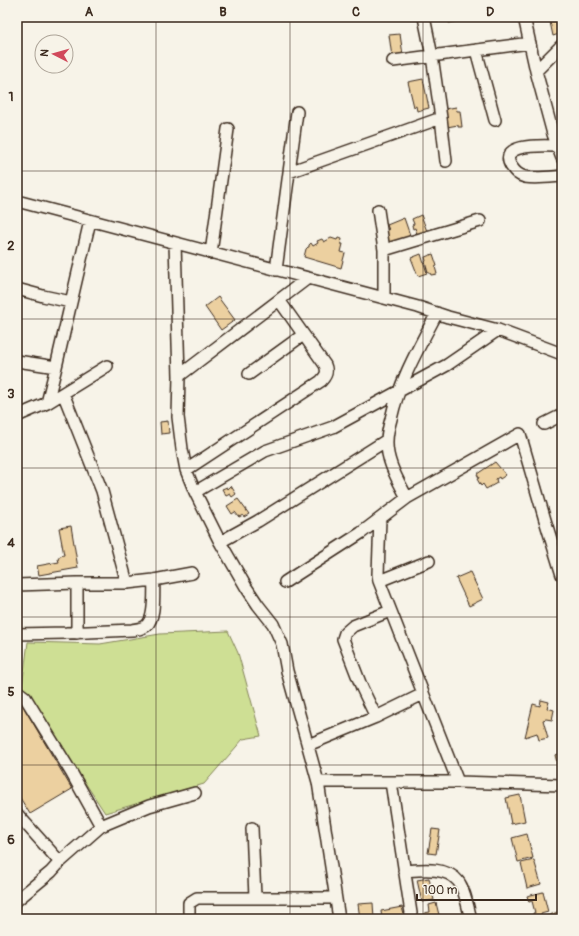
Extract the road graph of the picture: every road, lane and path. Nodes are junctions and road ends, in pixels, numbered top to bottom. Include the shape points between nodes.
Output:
1 (424, 17) edge
2 (524, 17) edge
3 (530, 43) junction
4 (562, 45) edge
5 (476, 50) junction
6 (432, 56) junction
7 (393, 61) dead end
8 (536, 70) junction
9 (297, 112) dead end
10 (441, 118) junction
11 (495, 120) dead end
12 (228, 129) dead end
13 (558, 134) edge
14 (557, 146) junction
15 (562, 158) edge
16 (446, 161) dead end
17 (290, 172) junction
18 (562, 176) edge
19 (17, 201) edge
20 (378, 210) dead end
21 (90, 221) junction
22 (480, 221) dead end
23 (175, 243) junction
24 (384, 250) junction
25 (211, 252) junction
26 (276, 270) junction
27 (308, 278) junction
28 (17, 289) edge
29 (384, 298) junction
30 (278, 300) junction
31 (71, 302) junction
32 (437, 313) junction
33 (498, 330) junction
34 (302, 335) junction
35 (562, 354) edge
36 (17, 361) edge
37 (107, 366) dead end
38 (56, 367) junction
39 (249, 374) dead end
40 (179, 376) junction
41 (399, 390) junction
42 (63, 393) junction
43 (47, 403) junction
44 (562, 415) edge
45 (17, 416) edge
46 (544, 424) dead end
47 (387, 440) junction
48 (186, 470) junction
49 (195, 492) junction
50 (407, 498) junction
51 (380, 519) junction
52 (220, 542) junction
53 (429, 561) dead end
54 (192, 573) dead end
55 (562, 575) edge
56 (154, 580) junction
57 (379, 581) junction
58 (285, 582) dead end
59 (78, 583) junction
60 (127, 583) junction
61 (17, 585) edge
62 (390, 611) junction
63 (77, 633) junction
64 (17, 634) edge
65 (17, 691) edge
66 (423, 694) junction
67 (376, 718) junction
68 (308, 745) junction
69 (318, 782) junction
70 (391, 782) junction
71 (458, 782) junction
72 (562, 785) edge
73 (195, 793) dead end
74 (17, 814) edge
75 (101, 826) junction
76 (252, 828) dead end
77 (60, 862) junction
78 (404, 871) junction
79 (255, 897) junction
80 (335, 898) junction
81 (17, 900) edge
82 (188, 919) edge
83 (339, 919) edge
84 (410, 919) edge
85 (472, 919) edge

1 - 6 street
2 - 3 street
3 - 5 street
3 - 8 street
4 - 8 street
5 - 6 street
5 - 11 street
6 - 7 street
6 - 10 street
8 - 13 street
9 - 17 street
10 - 16 street
10 - 17 street
12 - 25 street
13 - 14 street
14 - 15 street
14 - 18 street via 519,148 509,157 510,164 516,174 524,177
17 - 26 street
19 - 21 street
20 - 24 street
21 - 23 street
21 - 31 street
22 - 24 street
23 - 25 street
23 - 40 street
24 - 29 street
25 - 26 street
26 - 27 street
27 - 29 street
27 - 30 street
28 - 31 street
29 - 32 street
30 - 34 street
30 - 40 street
31 - 38 street
32 - 33 street
32 - 41 street
33 - 35 street
33 - 41 street via 447,365
34 - 39 street
34 - 48 street via 325,365 327,371 321,382
36 - 38 street
37 - 42 street
38 - 43 street
40 - 48 street via 178,417
41 - 47 street via 394,402
41 - 49 street via 333,427 266,451
42 - 43 street
42 - 60 street via 102,491
43 - 45 street
44 - 46 street
47 - 50 street via 394,472
47 - 52 street
48 - 49 street
49 - 52 street
50 - 51 street
50 - 55 street via 520,434
51 - 57 street
51 - 58 street
52 - 68 street via 246,587 273,624 282,644
53 - 57 street
54 - 56 street
56 - 60 street
56 - 63 street via 153,611 147,625 132,630
57 - 62 street
59 - 60 street
59 - 61 street
59 - 63 street
62 - 66 street
62 - 67 street via 353,626 345,633 343,639
63 - 64 street
65 - 75 street via 25,697
66 - 67 street
66 - 71 street
67 - 68 street
68 - 69 street
69 - 70 street
69 - 80 street
70 - 71 street
70 - 78 street
71 - 72 street
73 - 75 street via 149,806
74 - 77 street
75 - 77 street
76 - 79 street
77 - 81 street
78 - 84 street
78 - 85 street via 439,870 458,881
79 - 80 street
79 - 82 street via 197,898 189,903
80 - 83 street

